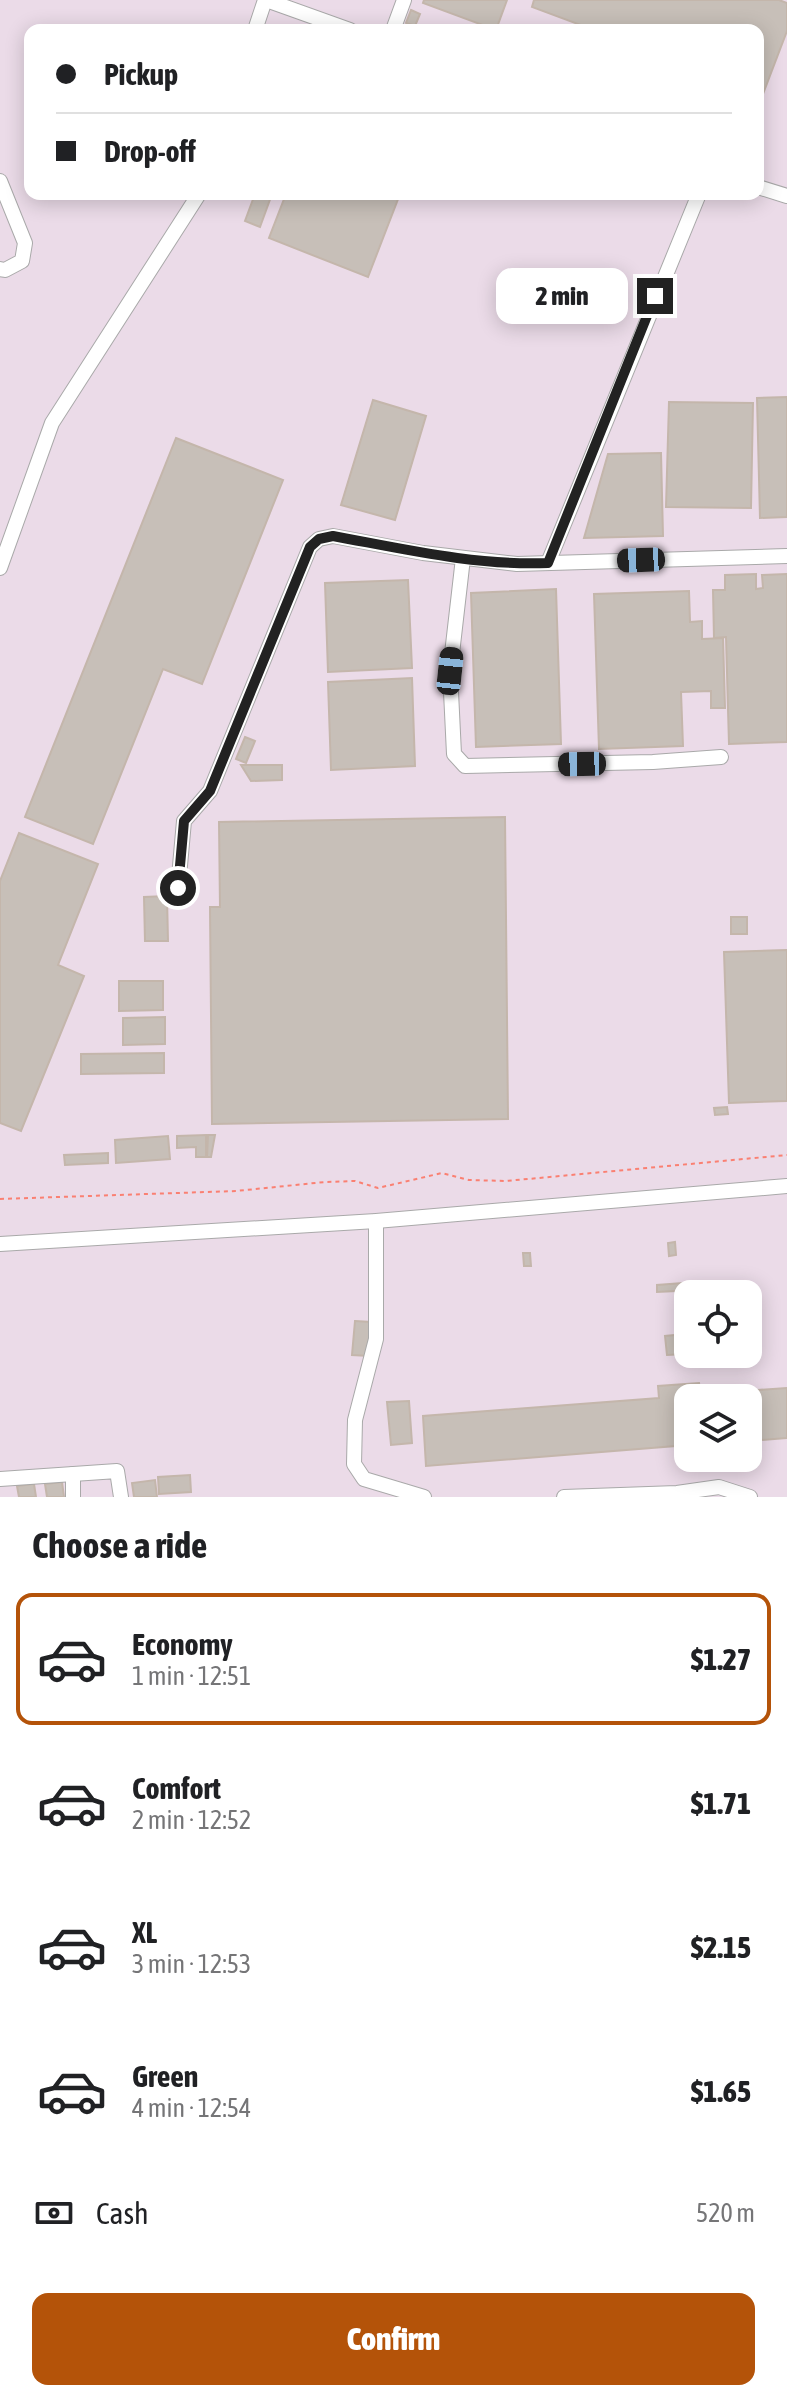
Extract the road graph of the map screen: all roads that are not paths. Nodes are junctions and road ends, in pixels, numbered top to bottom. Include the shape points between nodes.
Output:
1 (265, 0) edge
2 (404, 0) edge
3 (257, 24) edge
4 (333, 24) edge
5 (395, 24) edge
6 (0, 181) edge
7 (764, 188) edge
8 (785, 192) edge
9 (195, 200) edge
10 (697, 200) edge
11 (0, 269) edge
12 (787, 556) edge
13 (463, 558) junction
14 (548, 563) junction
15 (0, 568) edge
16 (721, 757) dead end
17 (178, 888) dead end
18 (787, 1186) edge
19 (376, 1221) junction
20 (0, 1244) edge
21 (73, 1474) junction
22 (0, 1479) edge
23 (700, 1492) edge
24 (73, 1497) edge
25 (121, 1497) edge
26 (424, 1497) edge
27 (564, 1497) edge
28 (750, 1497) edge

1 - 3 street
1 - 4 street
2 - 5 street
6 - 11 street via 25,243 22,261
7 - 8 street
9 - 15 street via 52,423
10 - 14 street
12 - 14 street
13 - 14 street
13 - 16 street via 450,671 454,754 465,766
13 - 17 street via 333,536 310,547 210,791 184,821
18 - 19 street
19 - 20 street
19 - 26 street via 376,1339 355,1420 354,1464 364,1479
21 - 22 street
21 - 24 street
21 - 25 street via 117,1471
23 - 27 street
23 - 28 street via 737,1490

